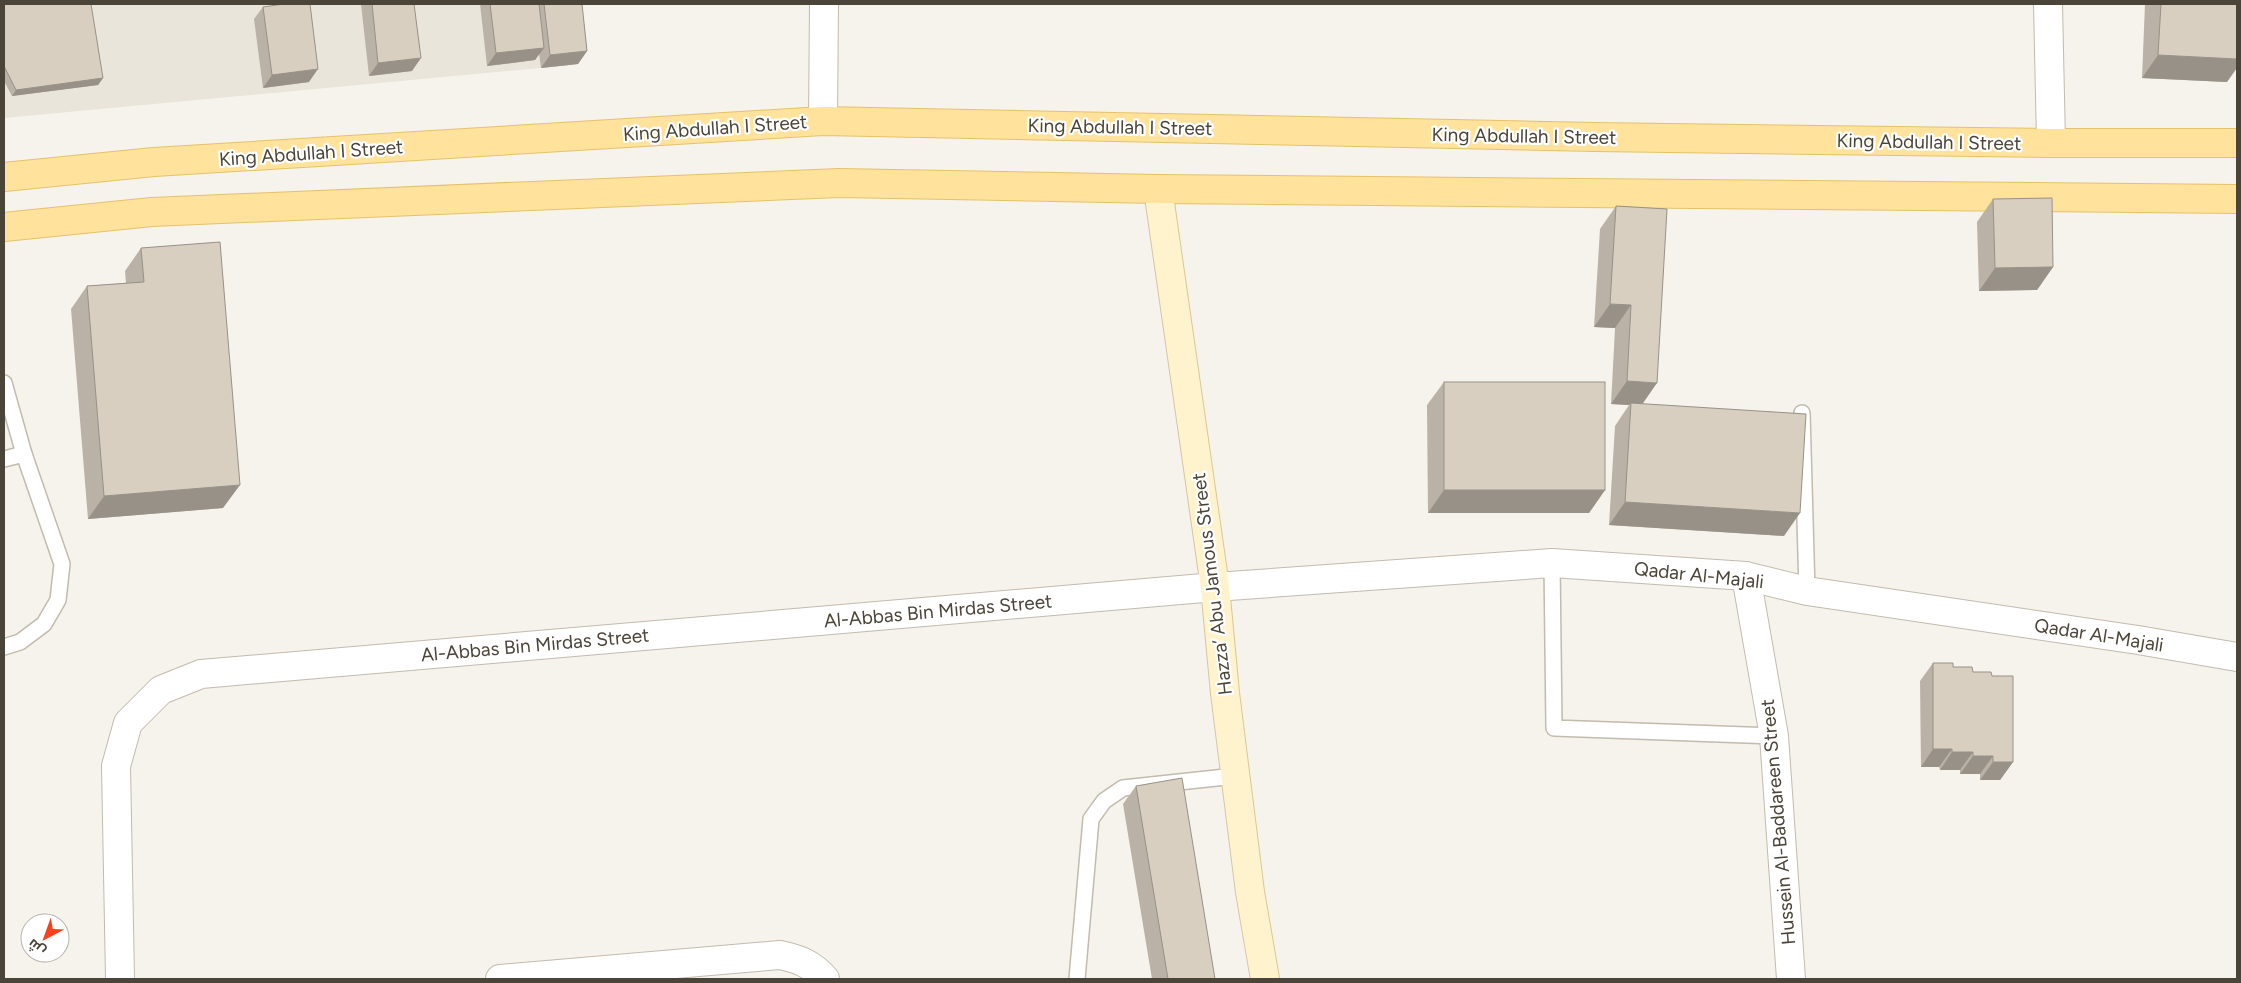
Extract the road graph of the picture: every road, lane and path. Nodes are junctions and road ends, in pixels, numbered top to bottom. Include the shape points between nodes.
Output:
1 (824, 4) edge
2 (2048, 4) edge
3 (823, 121) junction
4 (2051, 143) junction
5 (2237, 143) edge
6 (4, 178) edge
7 (1158, 189) junction
8 (2237, 200) edge
9 (4, 227) edge
10 (4, 383) edge
11 (1802, 413) edge
12 (24, 454) junction
13 (4, 459) edge
14 (1552, 563) junction
15 (1746, 576) junction
16 (1215, 587) junction
17 (1806, 591) junction
18 (4, 647) edge
19 (2237, 657) edge
20 (1774, 736) junction
21 (1235, 776) junction
22 (120, 979) edge
23 (500, 979) edge
24 (825, 979) edge
25 (1077, 979) edge
26 (1265, 979) edge
27 (1791, 979) edge

1 - 3 street
2 - 4 street
3 - 4 main road, King Abdullah I Street
3 - 6 main road, King Abdullah I Street via 154,162
4 - 5 main road, King Abdullah I Street
7 - 8 main road
7 - 9 main road via 839,183 152,212
7 - 16 street, Hazza’ Abu Jamous Street
10 - 12 lane
11 - 17 lane
12 - 13 lane
12 - 18 lane via 62,564 58,600 44,624 20,642
14 - 15 street, Qadar Al-Majali
14 - 16 street, Qadar Al-Majali
14 - 20 lane via 1554,728
15 - 17 street, Qadar Al-Majali
15 - 20 street, Hussein Al-Baddareen Street
16 - 21 street, Hazza’ Abu Jamous Street
16 - 22 street, Al-Abbas Bin Mirdas Street via 201,674 162,690 128,723 116,766
17 - 19 street, Qadar Al-Majali
20 - 27 street, Hussein Al-Baddareen Street
21 - 25 lane via 1123,788 1104,802 1091,819
21 - 26 street, Hazza’ Abu Jamous Street
23 - 24 street via 780,955 800,960 818,970

